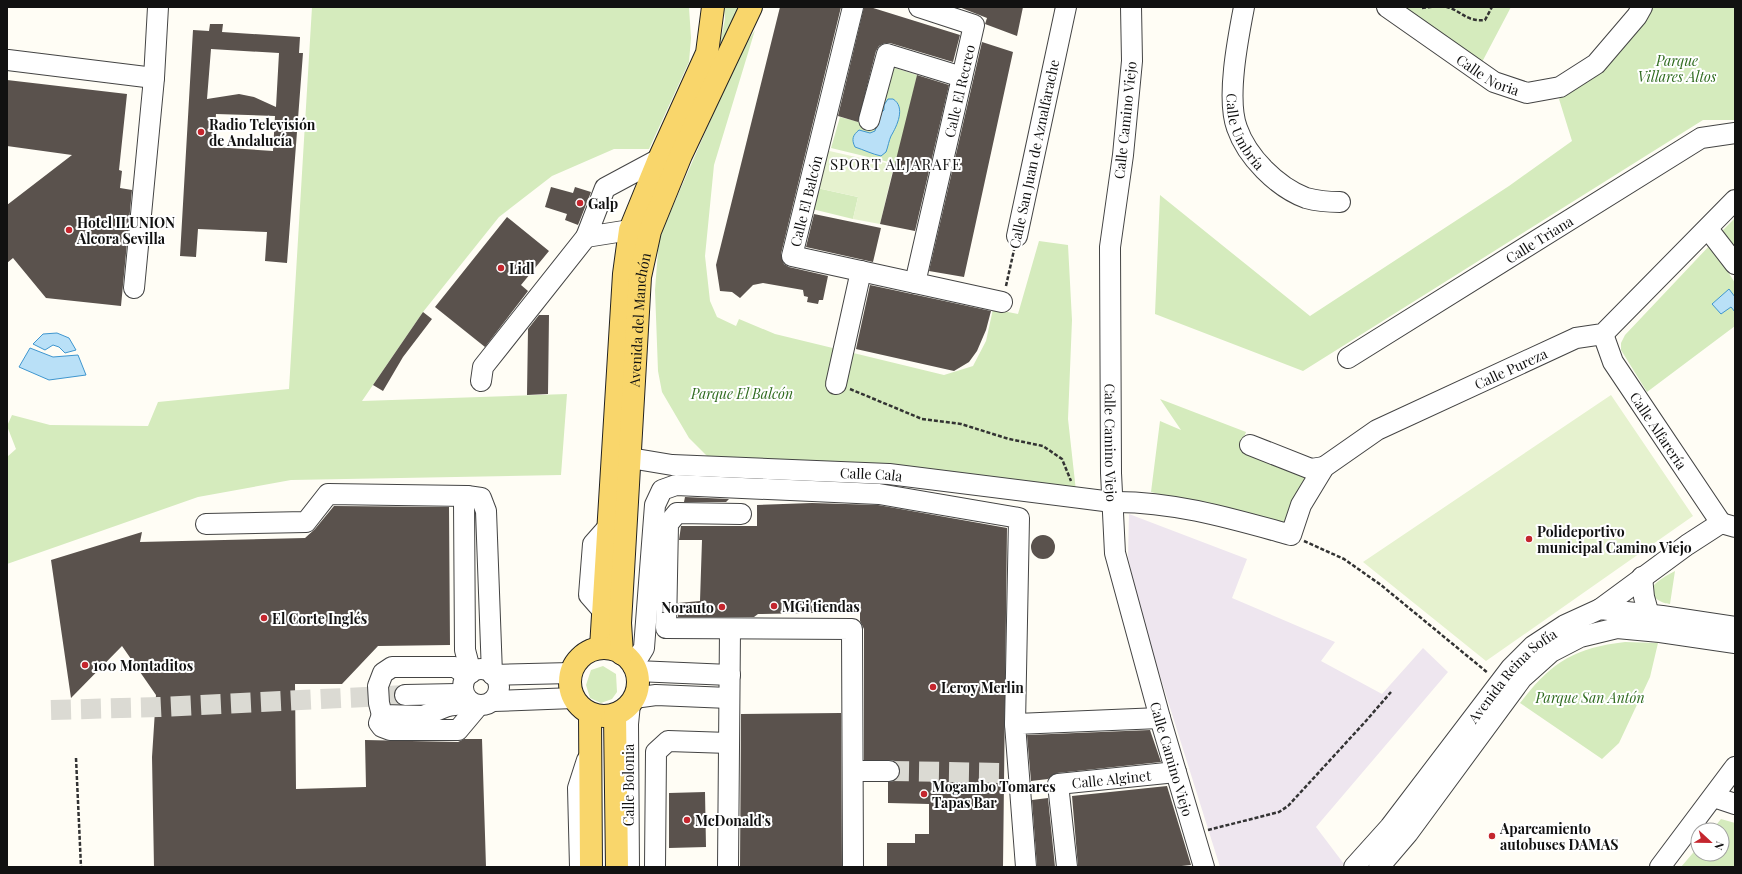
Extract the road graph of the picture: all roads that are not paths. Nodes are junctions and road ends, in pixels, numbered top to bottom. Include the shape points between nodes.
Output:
1 (158, 7) edge
2 (713, 7) edge
3 (751, 7) edge
4 (852, 7) edge
5 (919, 7) edge
6 (1066, 7) edge
7 (1131, 7) edge
8 (1244, 7) edge
9 (1387, 7) edge
10 (1642, 7) edge
11 (946, 11) edge
12 (7, 51) edge
13 (7, 60) edge
14 (962, 77) junction
15 (154, 78) junction
16 (869, 120) dead end
17 (1735, 133) edge
18 (659, 158) junction
19 (1735, 200) edge
20 (1340, 202) dead end
21 (1708, 229) junction
22 (630, 230) junction
23 (1017, 236) road end
24 (586, 237) junction
25 (1735, 264) edge
26 (860, 271) junction
27 (915, 283) junction
28 (134, 288) dead end
29 (1002, 302) road end
30 (1603, 334) junction
31 (1348, 358) dead end
32 (481, 381) dead end
33 (836, 384) road end
34 (1250, 445) dead end
35 (630, 458) junction
36 (1324, 467) junction
37 (467, 496) junction
38 (1112, 502) junction
39 (741, 514) dead end
40 (661, 523) junction
41 (206, 524) dead end
42 (1728, 525) edge
43 (1291, 535) joint
44 (1642, 577) junction
45 (1600, 609) junction
46 (1649, 623) junction
47 (1735, 627) edge
48 (666, 628) junction
49 (730, 630) junction
50 (1580, 637) junction
51 (645, 641) junction
52 (1735, 643) edge
53 (601, 648) junction
54 (630, 663) junction
55 (492, 668) junction
56 (571, 673) junction
57 (730, 675) junction
58 (406, 688) tunnel mouth
59 (470, 690) junction
60 (574, 698) junction
61 (729, 698) junction
62 (626, 705) junction
63 (590, 714) junction
64 (1160, 718) junction
65 (376, 720) junction
66 (1015, 724) junction
67 (729, 743) junction
68 (590, 750) junction
69 (1735, 767) edge
70 (853, 771) junction
71 (888, 771) tunnel mouth
72 (1176, 772) junction
73 (1714, 797) junction
74 (1735, 804) edge
75 (580, 867) edge
76 (592, 867) edge
77 (617, 867) edge
78 (629, 867) edge
79 (655, 867) edge
80 (728, 867) edge
81 (853, 867) edge
82 (1026, 867) edge
83 (1067, 867) edge
84 (1204, 867) edge
85 (1354, 867) edge
86 (1379, 867) edge
87 (1660, 867) edge

1 - 15 street
2 - 18 main road, Avenida del Manchón via 708,53
3 - 35 main road, Avenida del Manchón via 681,155 650,231 640,277
4 - 26 street, Calle El Balcón via 792,256
5 - 11 street, Calle El Recreo
6 - 23 street, Calle San Juan de Aznalfarache
7 - 38 street, Calle Camino Viejo via 1132,61 1123,155 1110,247
8 - 20 street, Calle Umbría via 1233,86 1236,128 1256,160 1280,182 1306,197
9 - 10 street, Calle Noria via 1494,82 1527,93 1560,88 1596,64
11 - 14 street, Calle El Recreo via 974,25
12 - 13 street
13 - 15 street
14 - 16 street via 887,54
14 - 27 street, Calle El Recreo
15 - 28 street
17 - 31 street, Calle Triana via 1701,138
18 - 22 main road, Avenida del Manchón
18 - 24 street via 605,188
19 - 21 street
21 - 25 street
21 - 30 street
22 - 24 street
22 - 53 main road, Avenida del Manchón via 624,274
24 - 32 street via 483,367
26 - 27 street, Calle El Balcón
26 - 33 street
27 - 29 street, Calle El Balcón
30 - 36 street, Calle Pureza via 1576,338 1378,430
30 - 42 street, Calle Alfarería via 1613,362
34 - 36 street via 1311,469
35 - 38 street, Calle Cala via 672,465 889,474
35 - 54 main road, Avenida del Manchón via 620,623
36 - 43 street, Calle Pureza via 1301,505
37 - 41 street via 328,494 306,522
37 - 55 street via 481,498 486,510
37 - 59 street via 464,502 465,650
38 - 43 street, Calle Cala via 1136,502 1223,516
38 - 64 street, Calle Camino Viejo via 1115,553
39 - 40 street via 677,513
40 - 48 street
40 - 51 street
40 - 66 street via 655,505 662,490 676,485 879,494 1019,518
42 - 44 street via 1686,545
44 - 45 street
44 - 46 street
45 - 46 street, Avenida Reina Sofía
45 - 50 street via 1596,624 1586,629
45 - 85 street, Avenida Reina Sofía via 1566,625 1533,646 1511,668 1390,827
46 - 47 street, Avenida Reina Sofía
46 - 50 street, Avenida Reina Sofía
46 - 52 street, Avenida Reina Sofía
48 - 49 street
48 - 51 street
49 - 57 street
49 - 70 street via 852,629
50 - 86 street, Avenida Reina Sofía via 1551,652 1522,678 1408,833
51 - 54 street via 644,648
53 - 54 main road via 612,649
53 - 56 main road via 583,656
54 - 57 street
54 - 62 main road via 638,685
55 - 56 street via 513,674
55 - 59 street via 484,670
55 - 59 street via 498,691
56 - 60 main road via 570,686
57 - 61 street
58 - 59 street
59 - 60 street
59 - 65 street via 424,716
59 - 65 street via 458,730 390,730 382,727
59 - 65 street via 455,667 392,667 383,673 378,686
60 - 63 main road
61 - 62 street via 656,695
61 - 67 street
62 - 63 main road via 607,716
62 - 77 main road
62 - 78 street, Calle Bolonia
63 - 68 main road
64 - 66 street
64 - 72 street, Calle Camino Viejo
66 - 82 street via 1011,772
67 - 79 street via 668,741 656,752
67 - 80 street
68 - 75 street via 578,788
68 - 76 main road
69 - 73 street
70 - 71 street
70 - 81 street
72 - 83 street, Calle Alginet via 1058,784
72 - 84 street, Calle Camino Viejo
73 - 74 street
73 - 87 street

